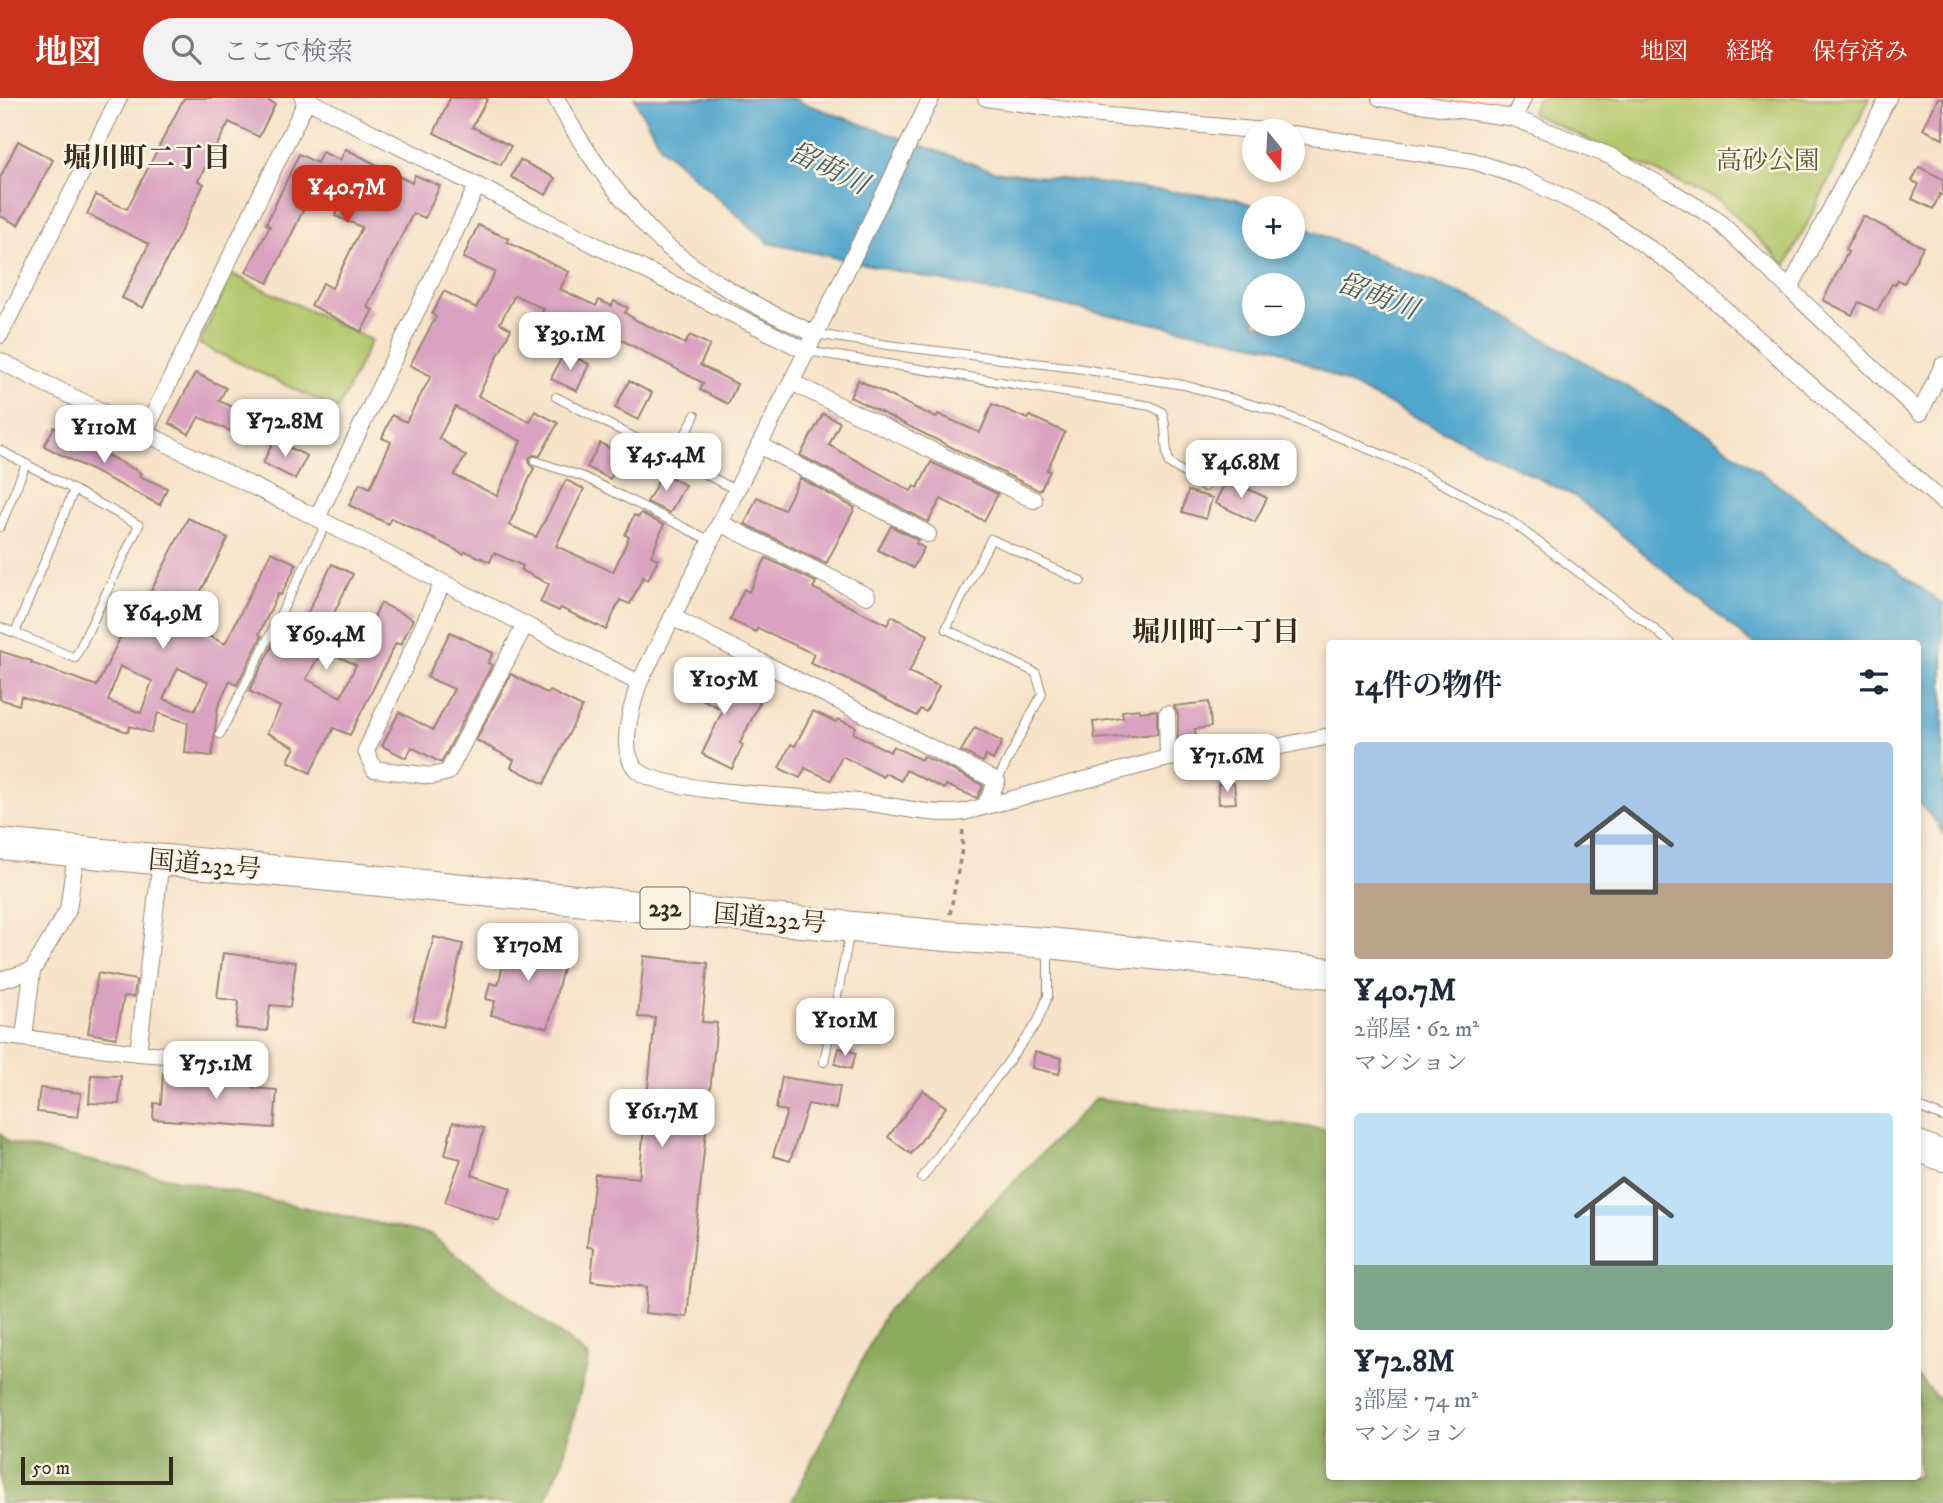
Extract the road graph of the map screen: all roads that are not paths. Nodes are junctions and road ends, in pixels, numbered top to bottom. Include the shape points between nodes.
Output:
1 (119, 98) edge
2 (556, 98) edge
3 (931, 98) edge
4 (986, 98) edge
5 (1380, 98) edge
6 (1523, 98) edge
7 (1888, 98) edge
8 (305, 99) edge
9 (1514, 118) junction
10 (1242, 129) edge
11 (1306, 136) edge
12 (477, 186) junction
13 (1790, 288) junction
14 (817, 330) junction
15 (0, 335) edge
16 (806, 351) junction
17 (0, 361) edge
18 (1943, 365) edge
19 (791, 382) junction
20 (556, 397) dead end
21 (695, 415) dead end
22 (144, 434) junction
23 (759, 445) junction
24 (0, 450) edge
25 (674, 458) junction
26 (535, 461) dead end
27 (26, 464) junction
28 (1206, 487) dead end
29 (74, 490) junction
30 (736, 490) junction
31 (1034, 500) dead end
32 (1943, 502) edge
33 (322, 521) junction
34 (720, 523) junction
35 (0, 527) edge
36 (929, 534) dead end
37 (711, 541) junction
38 (1081, 581) dead end
39 (442, 584) junction
40 (867, 596) dead end
41 (672, 617) junction
42 (525, 625) junction
43 (0, 627) edge
44 (15, 633) junction
45 (1666, 640) edge
46 (639, 683) junction
47 (1167, 714) dead end
48 (220, 734) dead end
49 (1326, 737) edge
50 (1168, 758) junction
51 (997, 780) junction
52 (985, 806) junction
53 (0, 844) edge
54 (76, 852) junction
55 (161, 860) junction
56 (851, 926) junction
57 (1048, 943) junction
58 (32, 971) junction
59 (1326, 973) edge
60 (0, 980) edge
61 (0, 1035) edge
62 (23, 1038) junction
63 (138, 1053) junction
64 (195, 1056) dead end
65 (824, 1062) dead end
66 (1921, 1108) edge
67 (1943, 1117) edge
68 (1921, 1147) edge
69 (1943, 1156) edge
70 (922, 1178) dead end

1 - 15 street
2 - 14 street via 600,173 659,240 724,288 774,315
3 - 14 street
4 - 10 street
5 - 9 street
6 - 9 street
7 - 13 street
8 - 12 street
8 - 22 street
9 - 13 street via 1610,156 1715,218
11 - 32 street via 1473,161 1524,178 1601,215 1679,268
12 - 16 street
12 - 33 street
13 - 18 street via 1920,413
14 - 16 street
14 - 45 lane via 1184,385 1275,411 1405,464 1505,517
16 - 19 street
16 - 28 lane via 1151,406 1162,412 1166,421 1169,463
17 - 22 street
19 - 23 street
19 - 31 street
20 - 25 lane
21 - 25 lane
22 - 33 street
23 - 30 street
23 - 36 street
24 - 27 lane
25 - 30 lane
26 - 37 lane via 584,477
27 - 29 lane
27 - 35 lane
29 - 44 lane
29 - 44 lane via 139,525 75,657
30 - 34 street
33 - 39 street
33 - 48 lane
34 - 37 street
34 - 40 street
37 - 41 street
38 - 51 lane via 991,539 946,629 1036,673 1042,694
39 - 42 street
39 - 42 street via 366,751 374,769 432,776 448,772
41 - 46 street
41 - 51 street
42 - 46 street
43 - 44 lane
46 - 52 street via 627,724 629,760 638,772 673,784 719,791 869,803 942,815
47 - 50 street
49 - 50 street via 1247,753
50 - 52 street
51 - 52 street
53 - 54 highway, 国道232号 / 232
54 - 55 highway, 国道232号 / 232
54 - 58 street via 68,910
55 - 56 highway, 国道232号 / 232
55 - 63 street
56 - 57 highway, 国道232号 / 232
56 - 65 lane
57 - 59 highway, 国道232号 / 232
57 - 70 lane via 1048,996 1037,1023
58 - 60 street
58 - 62 street
61 - 62 street
62 - 63 street
63 - 64 street
66 - 67 lane
68 - 69 highway

